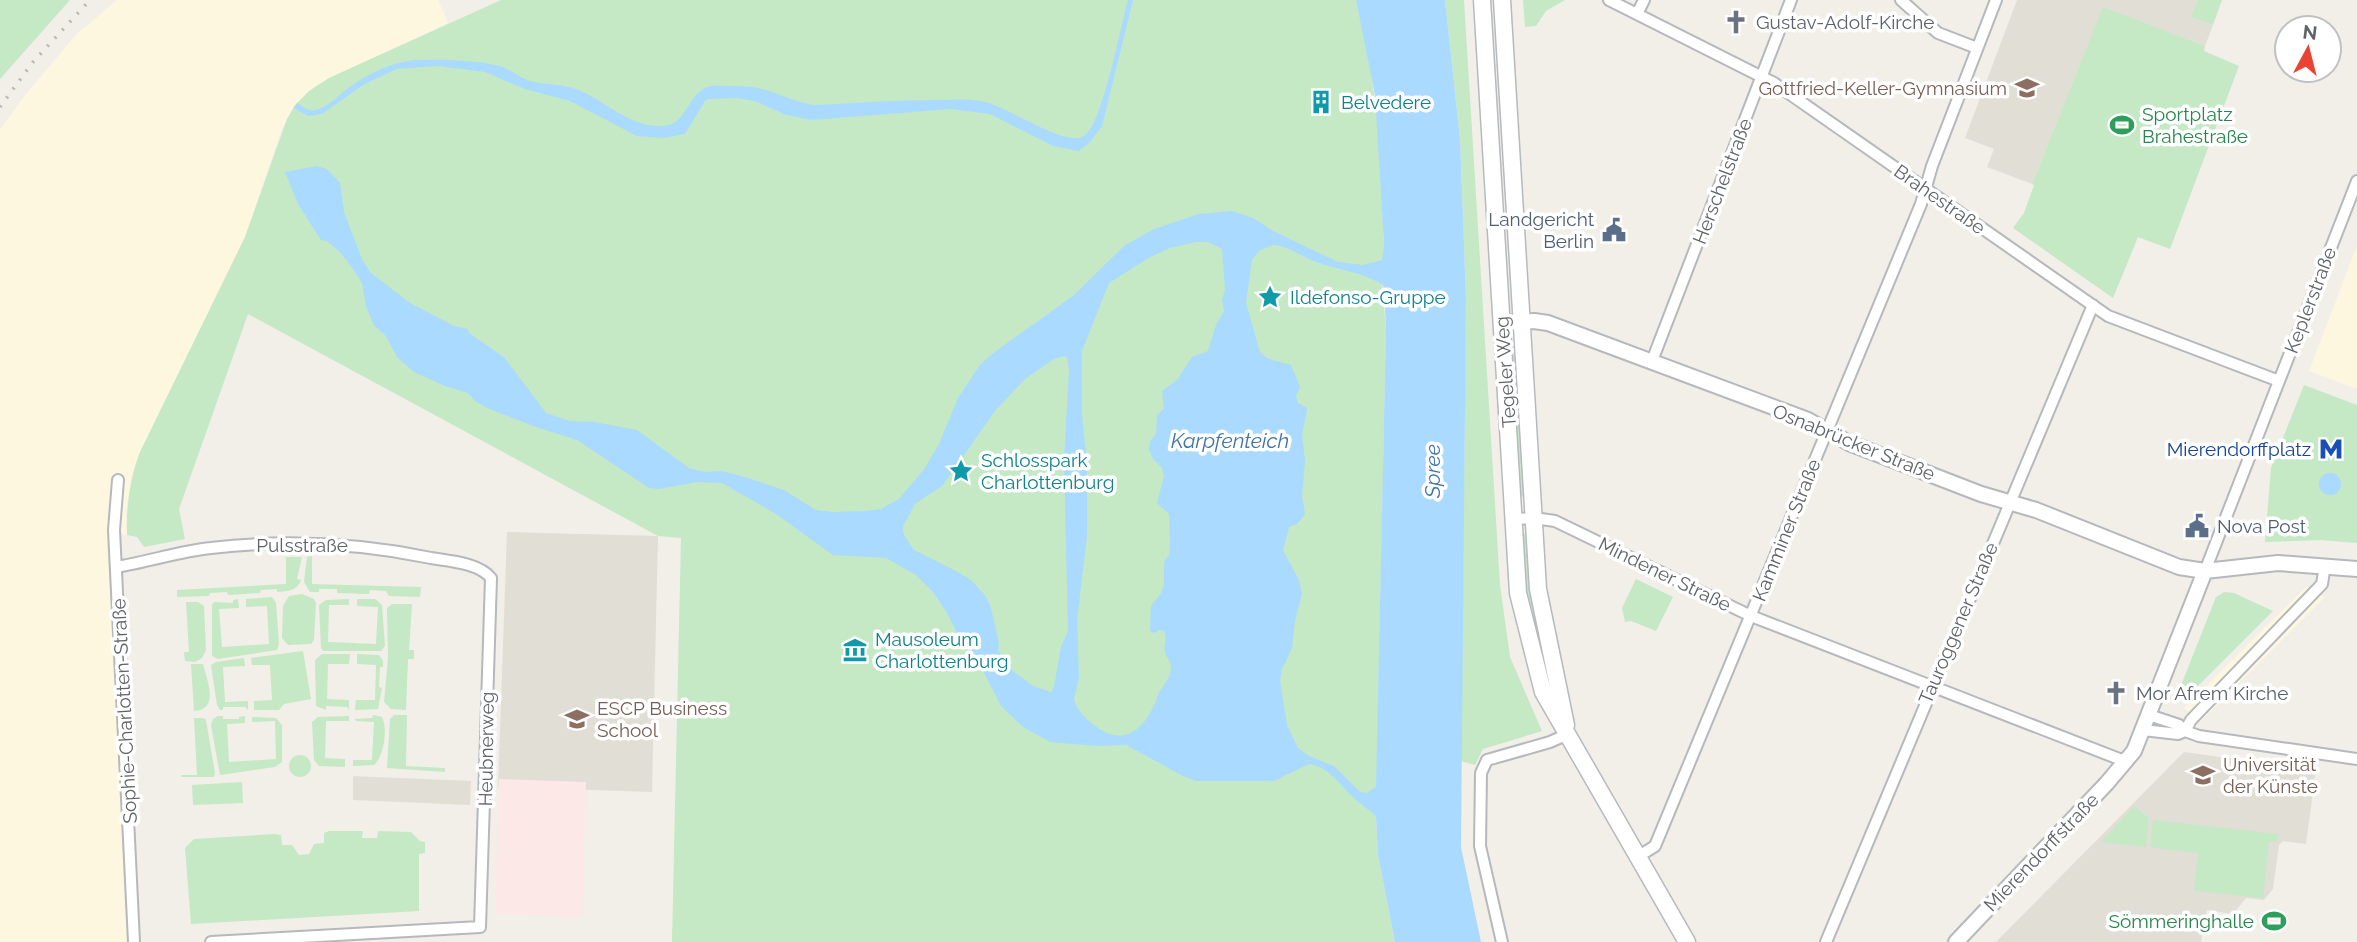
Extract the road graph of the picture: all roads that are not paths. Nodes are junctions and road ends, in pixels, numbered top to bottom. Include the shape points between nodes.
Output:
1 (1482, 0) edge
2 (1502, 0) edge
3 (1609, 0) edge
4 (1644, 0) edge
5 (1791, 0) edge
6 (1901, 0) edge
7 (1996, 0) edge
8 (1637, 14) junction
9 (1978, 48) junction
10 (1763, 76) junction
11 (2357, 181) edge
12 (1926, 189) junction
13 (2093, 305) junction
14 (1522, 322) junction
15 (1502, 323) junction
16 (1652, 361) junction
17 (2279, 381) junction
18 (1826, 430) junction
19 (118, 480) dead end
20 (2009, 502) junction
21 (1534, 518) junction
22 (1514, 519) junction
23 (2325, 565) junction
24 (116, 567) junction
25 (2357, 569) edge
26 (2205, 571) junction
27 (487, 573) joint
28 (1751, 617) junction
29 (1931, 688) junction
30 (2149, 715) junction
31 (2143, 730) junction
32 (2185, 731) junction
33 (1568, 734) junction
34 (2357, 759) edge
35 (2127, 762) junction
36 (1639, 856) junction
37 (134, 942) edge
38 (211, 942) edge
39 (1502, 942) edge
40 (1687, 942) edge
41 (1826, 942) edge
42 (1955, 942) edge

1 - 15 main road, Tegeler Weg
2 - 14 main road, Tegeler Weg
3 - 8 street, Brahestraße
4 - 8 street
5 - 10 street, Herschelstraße
6 - 9 street via 1938,33
7 - 9 street, Kamminer Straße
8 - 10 street, Brahestraße
9 - 12 street, Kamminer Straße
10 - 12 street, Brahestraße
10 - 16 street, Herschelstraße
11 - 17 street, Keplerstraße
12 - 13 street, Brahestraße
12 - 18 street, Kamminer Straße
13 - 17 street, Brahestraße via 2108,316
13 - 20 street, Tauroggener Straße
14 - 15 street, Osnabrücker Straße
14 - 16 street, Osnabrücker Straße via 1548,323
14 - 21 main road, Tegeler Weg
15 - 22 main road, Tegeler Weg
16 - 18 street, Osnabrücker Straße
17 - 26 street
18 - 20 street, Osnabrücker Straße via 1849,443
18 - 28 street, Kamminer Straße
19 - 24 street, Sophie-Charlotten-Straße
20 - 26 street, Osnabrücker Straße via 2175,565
20 - 29 street, Tauroggener Straße
21 - 22 street, Mindener Straße
21 - 28 street, Mindener Straße via 1555,521
21 - 33 main road, Tegeler Weg via 1538,589
22 - 33 main road, Tegeler Weg via 1518,593 1530,648 1543,692
23 - 25 street
23 - 26 street
23 - 32 street via 2322,583 2190,720
24 - 27 street, Pulsstraße via 209,548 303,542 394,551
24 - 37 street, Sophie-Charlotten-Straße
26 - 30 street
27 - 38 street, Heubnerweg via 491,578 480,927
28 - 29 street, Mindener Straße
28 - 36 street, Kamminer Straße via 1655,846
29 - 35 street, Mindener Straße
29 - 41 street, Tauroggener Straße
30 - 31 street
30 - 32 street
31 - 32 street
31 - 35 street
32 - 34 street
33 - 36 main road, Tegeler Weg
33 - 39 street via 1487,760 1481,773 1480,846
35 - 42 street, Mierendorffstraße
36 - 40 main road, Tegeler Weg

